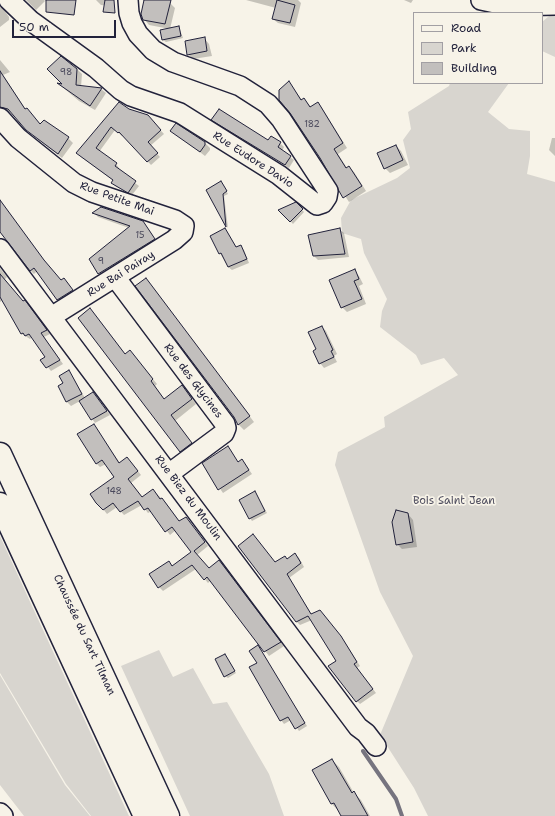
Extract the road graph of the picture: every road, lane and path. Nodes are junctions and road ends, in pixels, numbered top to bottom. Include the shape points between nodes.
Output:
1 (9, 0) edge
2 (128, 0) edge
3 (481, 0) edge
4 (555, 5) edge
5 (0, 118) edge
6 (184, 226) joint
7 (0, 249) edge
8 (115, 277) junction
9 (51, 317) junction
10 (0, 454) edge
11 (170, 473) junction
12 (0, 504) edge
13 (376, 746) dead end
14 (0, 812) edge
15 (3, 816) edge
16 (145, 816) edge
17 (168, 816) edge

1 - 2 street, Rue Eudore Davio via 31,21 131,96 180,113 285,179 317,205 323,202 328,191 281,119 268,104 240,86 173,62 153,50 138,34 132,23
3 - 4 street via 509,6
5 - 6 street, Rue Petite Mai via 18,138 74,183 92,192 175,220
6 - 8 street, Rue Bai Pairay via 184,232 174,240
7 - 9 street, Rue Biez du Moulin
8 - 9 street, Rue Bai Pairay
8 - 11 street, Rue des Glycines via 222,419 226,428 224,433
9 - 11 street, Rue Biez du Moulin
10 - 17 highway, Chaussée du Sart Tilman
11 - 13 street, Rue Biez du Moulin via 358,727
12 - 16 highway, Chaussée du Sart Tilman
14 - 15 street

